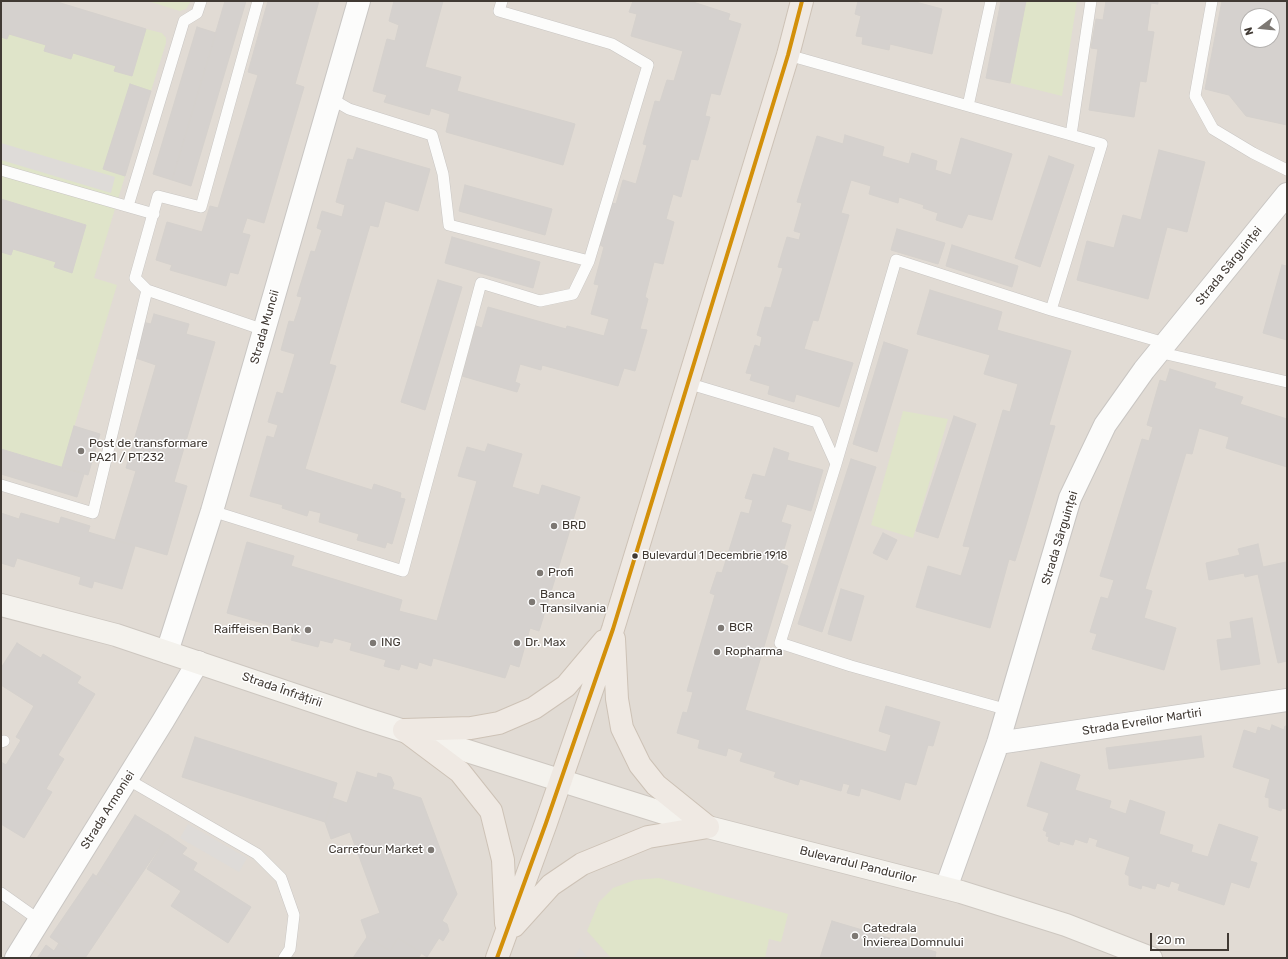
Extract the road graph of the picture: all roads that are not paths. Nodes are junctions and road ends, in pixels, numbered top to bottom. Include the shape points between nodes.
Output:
1 (201, 1) edge
2 (258, 1) edge
3 (359, 1) edge
4 (502, 1) edge
5 (802, 1) edge
6 (991, 1) edge
7 (1091, 1) edge
8 (1212, 1) edge
9 (788, 55) junction
10 (330, 98) junction
11 (968, 106) junction
12 (1071, 135) junction
13 (1, 170) edge
14 (1287, 170) edge
15 (1287, 194) edge
16 (128, 206) junction
17 (154, 214) junction
18 (589, 261) junction
19 (147, 290) junction
20 (1052, 310) junction
21 (264, 330) junction
22 (1162, 347) junction
23 (1287, 382) edge
24 (687, 383) junction
25 (836, 464) junction
26 (1, 485) edge
27 (212, 512) junction
28 (1, 605) edge
29 (613, 629) junction
30 (167, 652) junction
31 (198, 662) junction
32 (1287, 700) edge
33 (1008, 710) junction
34 (404, 730) junction
35 (998, 744) junction
36 (127, 779) junction
37 (561, 781) junction
38 (708, 827) junction
39 (946, 888) junction
40 (1, 893) edge
41 (39, 920) junction
42 (506, 935) junction
43 (288, 955) edge
44 (16, 958) edge
45 (497, 958) edge
46 (1151, 958) edge

1 - 16 lane via 197,13 184,21
2 - 17 lane via 201,207 158,196
3 - 10 street, Strada Muncii
4 - 18 lane via 499,10 612,44 648,64
5 - 9 main road
6 - 11 lane
7 - 12 lane
8 - 14 lane via 1195,96 1213,129
9 - 11 lane
9 - 24 main road
10 - 18 lane via 349,109 432,136 443,174 449,225
10 - 21 street, Strada Muncii
11 - 12 lane
12 - 20 lane via 1102,144
13 - 16 lane
15 - 22 street, Strada Sârguinței
16 - 17 lane
17 - 19 lane via 135,278
18 - 27 lane via 573,294 540,301 481,283 403,571
19 - 21 lane
19 - 26 lane via 93,513
20 - 22 lane
20 - 25 lane via 896,260
21 - 27 street, Strada Muncii
22 - 23 lane
22 - 33 street, Strada Sârguinței via 1105,425 1070,498
24 - 25 lane via 817,422
24 - 29 main road
25 - 33 lane via 780,644
27 - 30 street, Strada Muncii
28 - 30 main road, Strada Înfrățirii
29 - 34 main road via 566,686 534,708 499,723 471,728
29 - 37 main road
29 - 38 main road via 617,699 622,728 640,765 656,785
30 - 31 main road, Strada Înfrățirii
31 - 34 main road, Strada Înfrățirii
31 - 36 street, Strada Armoniei
32 - 35 street, Strada Evreilor Martiri
33 - 35 street, Strada Sârguinței
34 - 37 main road, Strada Înfrățirii
34 - 42 main road via 460,772 491,811 503,860
35 - 39 street, Strada Sârguinței
36 - 41 street, Strada Armoniei
36 - 43 lane via 256,854 281,878 294,916
37 - 38 main road, Bulevardul Pandurilor
37 - 42 main road
38 - 39 main road, Bulevardul Pandurilor
38 - 42 main road via 648,837 582,864 551,885
39 - 46 main road, Bulevardul Pandurilor via 1066,925
40 - 41 lane
41 - 44 street, Strada Armoniei
42 - 45 main road

